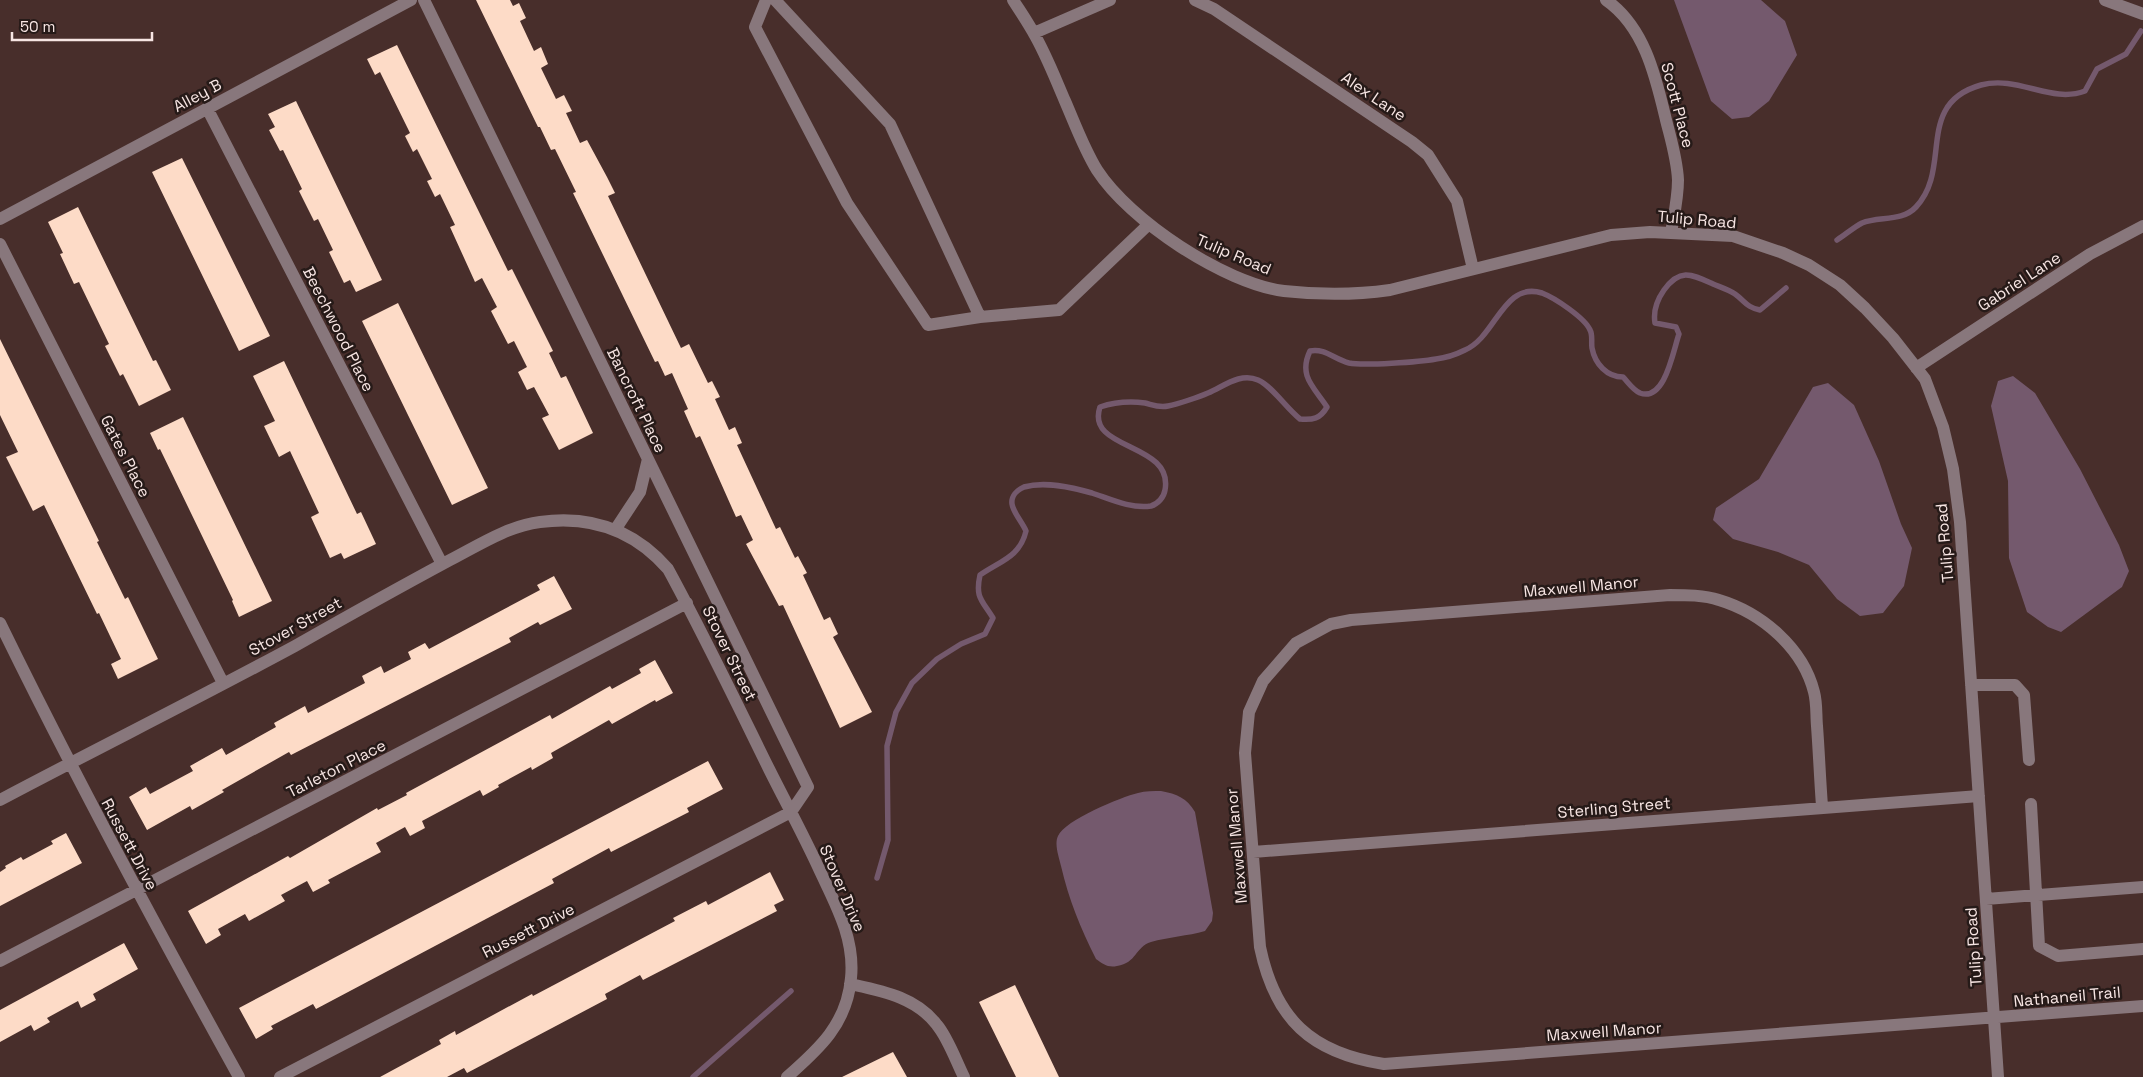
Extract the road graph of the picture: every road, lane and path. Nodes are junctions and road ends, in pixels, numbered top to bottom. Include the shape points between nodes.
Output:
1 (411, 0) edge
2 (424, 0) edge
3 (766, 0) edge
4 (775, 0) edge
5 (1013, 0) edge
6 (1110, 0) edge
7 (1195, 0) edge
8 (1606, 0) edge
9 (2106, 0) edge
10 (2143, 14) edge
11 (1034, 33) junction
12 (207, 108) junction
13 (0, 219) edge
14 (1149, 224) junction
15 (2143, 226) edge
16 (1671, 233) junction
17 (0, 244) edge
18 (1473, 269) junction
19 (980, 317) junction
20 (1916, 368) junction
21 (648, 459) junction
22 (616, 530) junction
23 (442, 564) junction
24 (687, 603) junction
25 (0, 623) edge
26 (223, 684) junction
27 (1971, 685) junction
28 (2029, 760) dead end
29 (70, 763) junction
30 (1979, 796) junction
31 (0, 800) edge
32 (2032, 804) dead end
33 (1822, 806) junction
34 (791, 812) junction
35 (1253, 852) junction
36 (2143, 887) edge
37 (136, 890) junction
38 (2035, 895) junction
39 (1986, 899) junction
40 (2143, 949) edge
41 (0, 961) edge
42 (850, 984) junction
43 (2143, 1006) edge
44 (1994, 1018) junction
45 (239, 1077) edge
46 (280, 1077) edge
47 (788, 1077) edge
48 (964, 1077) edge
49 (1998, 1077) edge

1 - 12 street, Alley B
2 - 21 street, Bancroft Place
3 - 19 street via 755,27 847,203 928,325
4 - 19 street via 890,124
5 - 11 street, Tulip Road
6 - 11 street
7 - 18 street, Alex Lane via 1214,9 1428,155 1458,201
8 - 16 street, Scott Place via 1634,30 1654,72 1677,163 1677,198
9 - 10 street
11 - 14 street, Tulip Road via 1098,170
12 - 13 street, Alley B
12 - 23 street, Beechwood Place
14 - 18 street, Tulip Road via 1198,258 1283,291 1362,294
14 - 19 street via 1059,310
15 - 20 street, Gabriel Lane via 2090,254
16 - 18 street, Tulip Road via 1611,234
16 - 20 street, Tulip Road via 1733,236 1809,265 1840,285 1866,308
17 - 26 street, Gates Place
20 - 27 street, Tulip Road via 1934,402 1953,468 1960,522
21 - 22 street via 640,492
21 - 34 street, Bancroft Place via 808,787
22 - 23 street, Stover Street via 580,520 540,522 501,534
22 - 24 street, Stover Street via 654,553 668,569
23 - 26 street, Stover Street
24 - 34 street, Stover Street
24 - 37 street, Tarleton Place
25 - 29 street, Russett Drive
26 - 29 street, Stover Street
27 - 28 street via 2015,685 2024,694
27 - 30 street, Tulip Road
29 - 31 street, Stover Street
29 - 37 street, Russett Drive
30 - 33 street, Sterling Street
30 - 39 street, Tulip Road
32 - 38 street
33 - 35 street, Sterling Street
33 - 35 street, Maxwell Manor via 1814,693 1808,674 1797,655 1770,626 1736,606 1703,596 1670,595 1370,619 1331,624 1304,637 1271,669 1256,694 1249,712 1245,753
34 - 42 street, Stover Drive via 844,924 851,956
34 - 46 street, Russett Drive
35 - 44 street, Maxwell Manor via 1260,947 1272,988 1303,1032 1348,1058 1384,1064
36 - 38 street
37 - 41 street, Tarleton Place
37 - 45 street, Russett Drive
38 - 39 street
38 - 40 street via 2038,946 2058,956
39 - 44 street, Tulip Road
42 - 47 street, Stover Drive via 840,1018 830,1036
42 - 48 street via 887,993 917,1006 938,1025
43 - 44 street, Nathaneil Trail
44 - 49 street, Tulip Road

